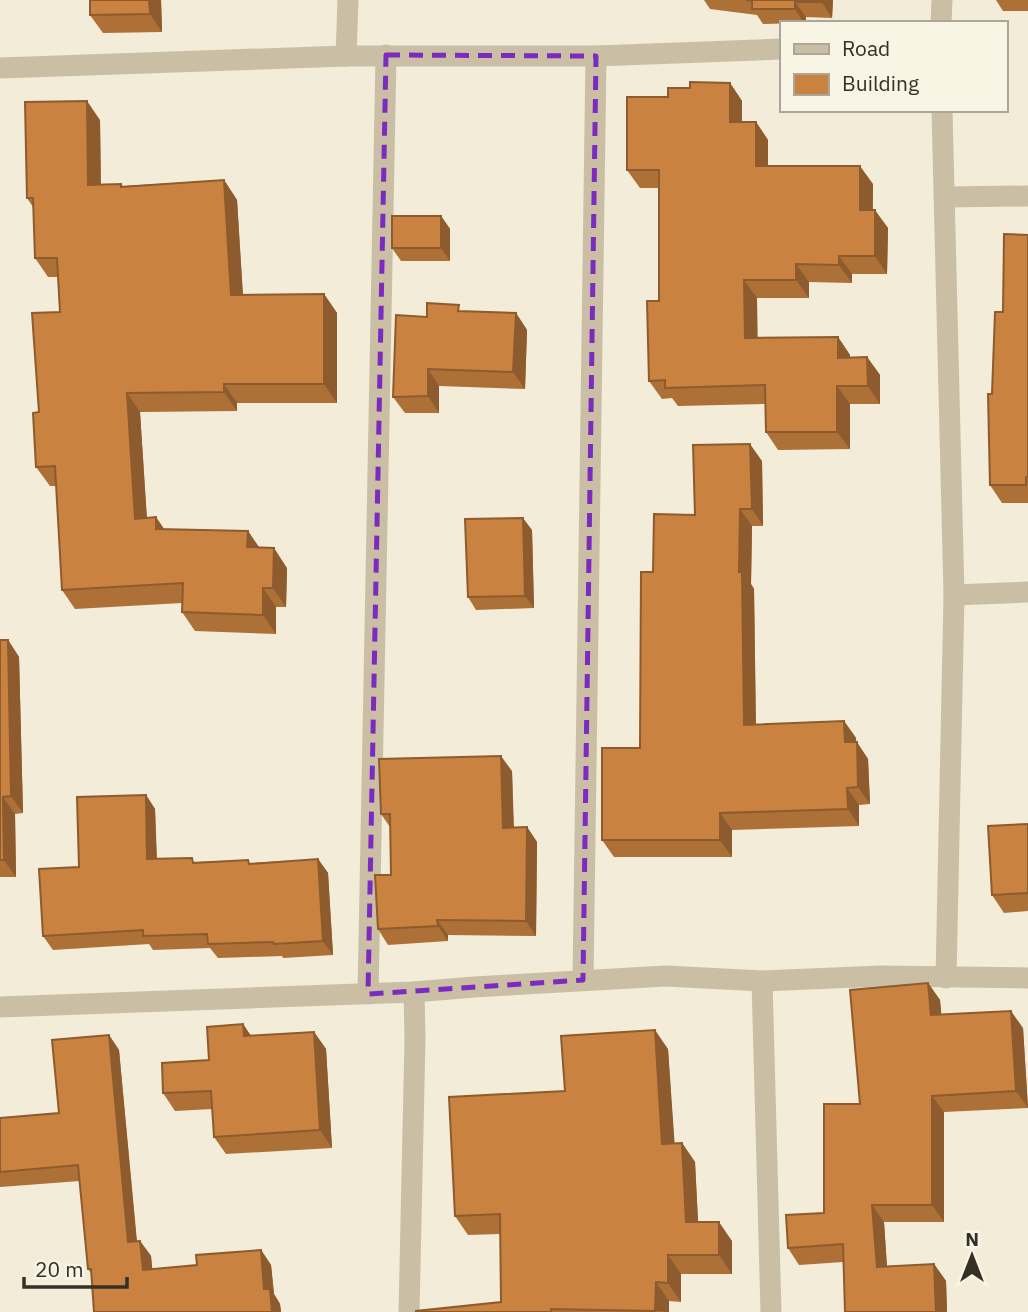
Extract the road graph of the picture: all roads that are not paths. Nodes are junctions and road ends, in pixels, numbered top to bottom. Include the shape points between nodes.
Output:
1 (348, 0) edge
2 (942, 0) edge
3 (941, 21) edge
4 (780, 49) edge
5 (386, 55) junction
6 (346, 56) junction
7 (596, 56) junction
8 (0, 68) edge
9 (942, 112) edge
10 (1028, 196) edge
11 (944, 197) junction
12 (1028, 592) edge
13 (954, 595) junction
14 (946, 978) junction
15 (1028, 978) edge
16 (583, 981) junction
17 (762, 981) junction
18 (414, 992) junction
19 (368, 994) junction
20 (0, 1007) edge
21 (409, 1312) edge
22 (771, 1312) edge

1 - 6 street
2 - 3 street
4 - 7 street
5 - 6 street
5 - 7 street
5 - 19 street
6 - 8 street
7 - 16 street
9 - 11 street
10 - 11 street
11 - 13 street
12 - 13 street
13 - 14 street
14 - 15 street
14 - 17 street
16 - 17 street via 666,976
16 - 18 street
17 - 22 street
18 - 19 street
18 - 21 street
19 - 20 street

